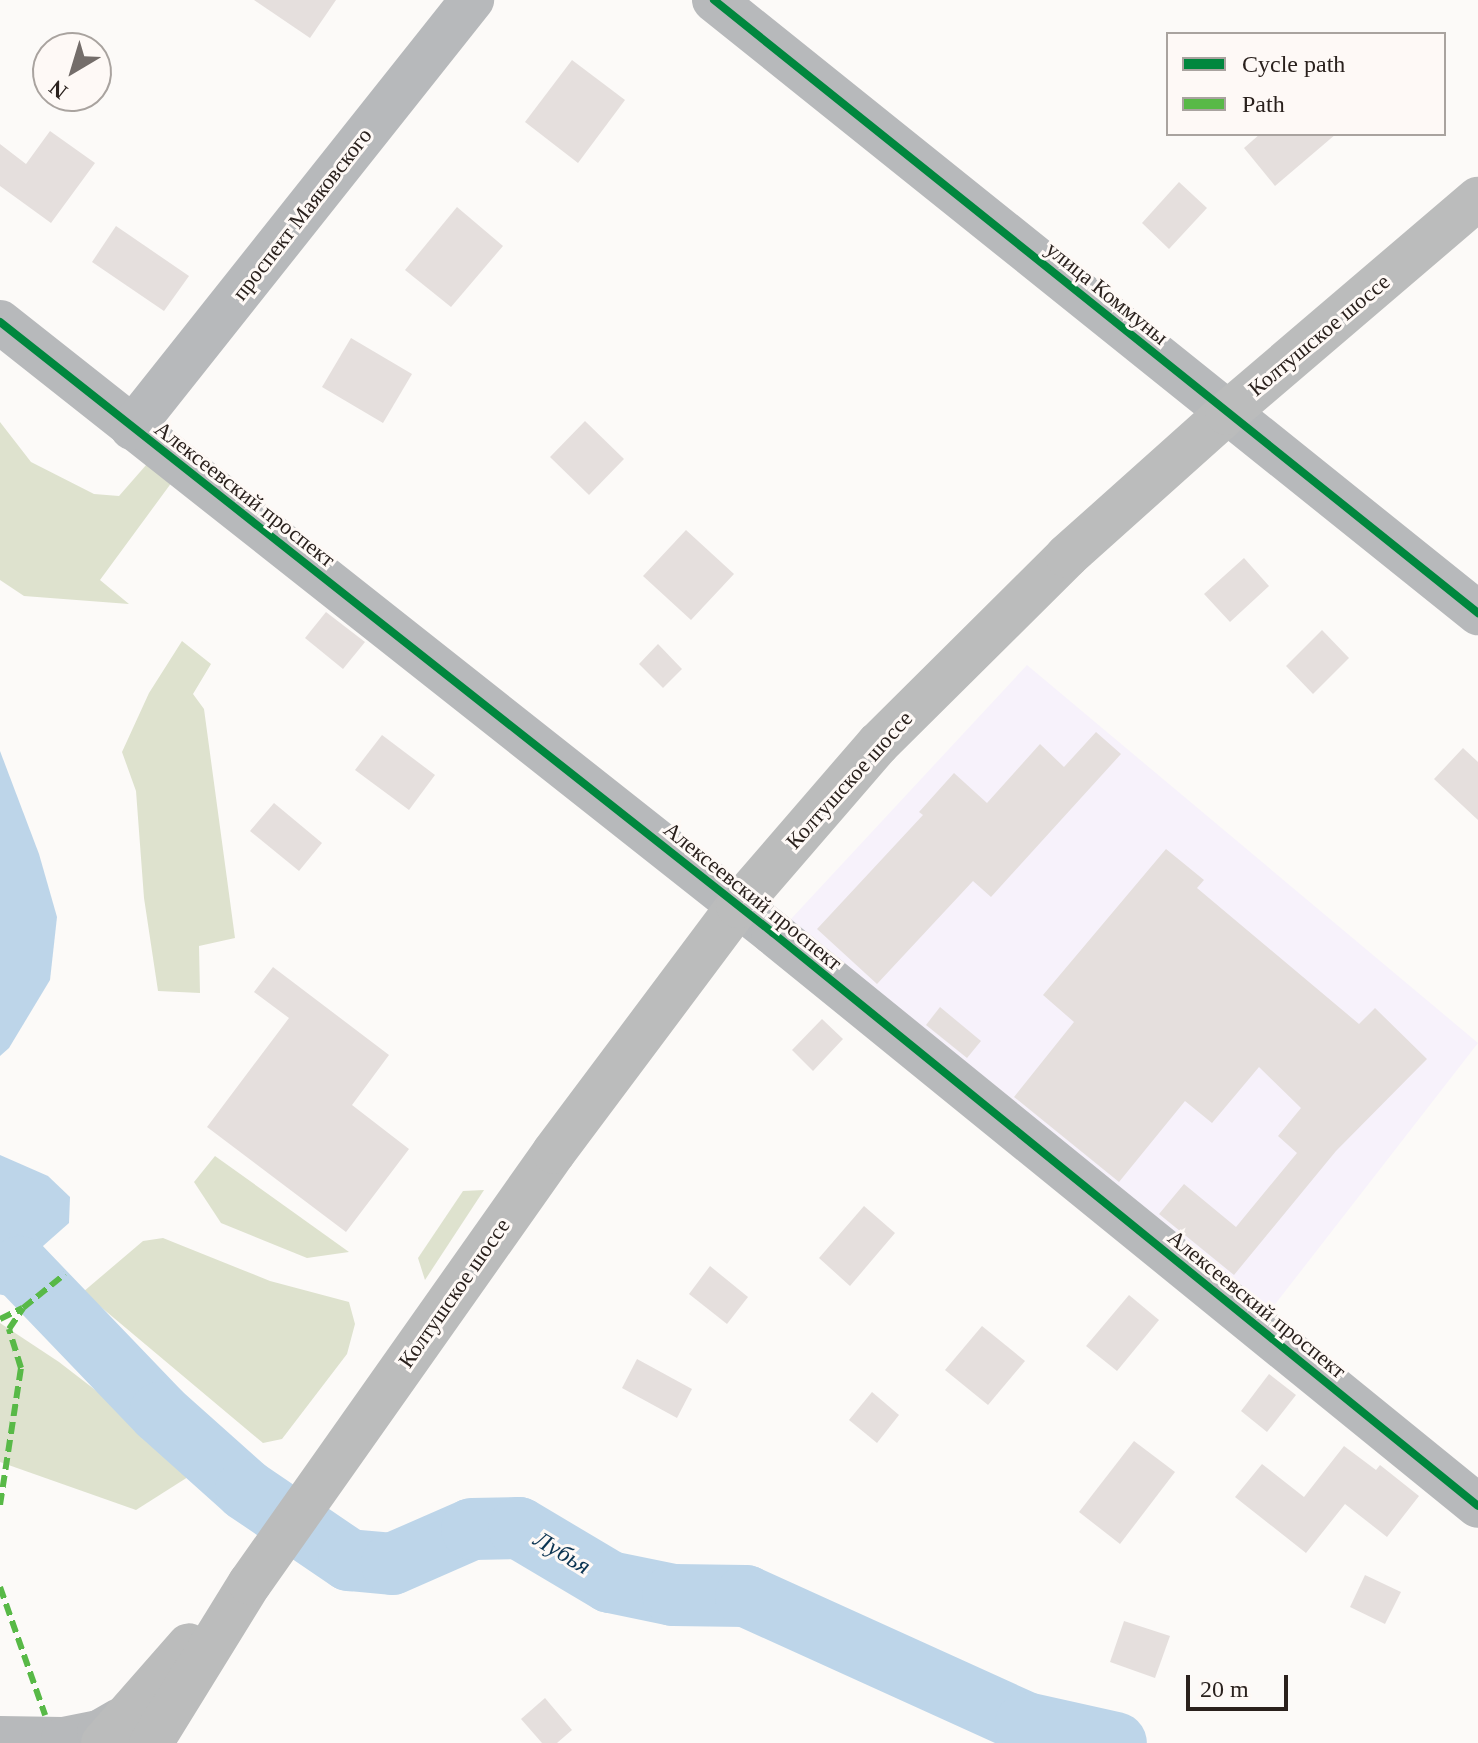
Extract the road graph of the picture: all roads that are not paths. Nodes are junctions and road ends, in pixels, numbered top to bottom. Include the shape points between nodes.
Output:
1 (472, 0) edge
2 (714, 0) edge
3 (1478, 199) edge
4 (0, 322) edge
5 (1227, 413) junction
6 (132, 428) junction
7 (1478, 613) edge
8 (738, 906) junction
9 (1478, 1506) edge
10 (125, 1735) edge
11 (0, 1738) edge

1 - 6 street, проспект Маяковского
2 - 5 street, улица Коммуны
3 - 5 main road, Колтушское шоссе
4 - 6 street, Алексеевский проспект
5 - 7 street, улица Коммуны
5 - 8 main road, Колтушское шоссе via 1067,556 928,692
6 - 8 street, Алексеевский проспект
8 - 9 street, Алексеевский проспект
8 - 10 main road, Колтушское шоссе via 554,1152 250,1583
10 - 11 street

